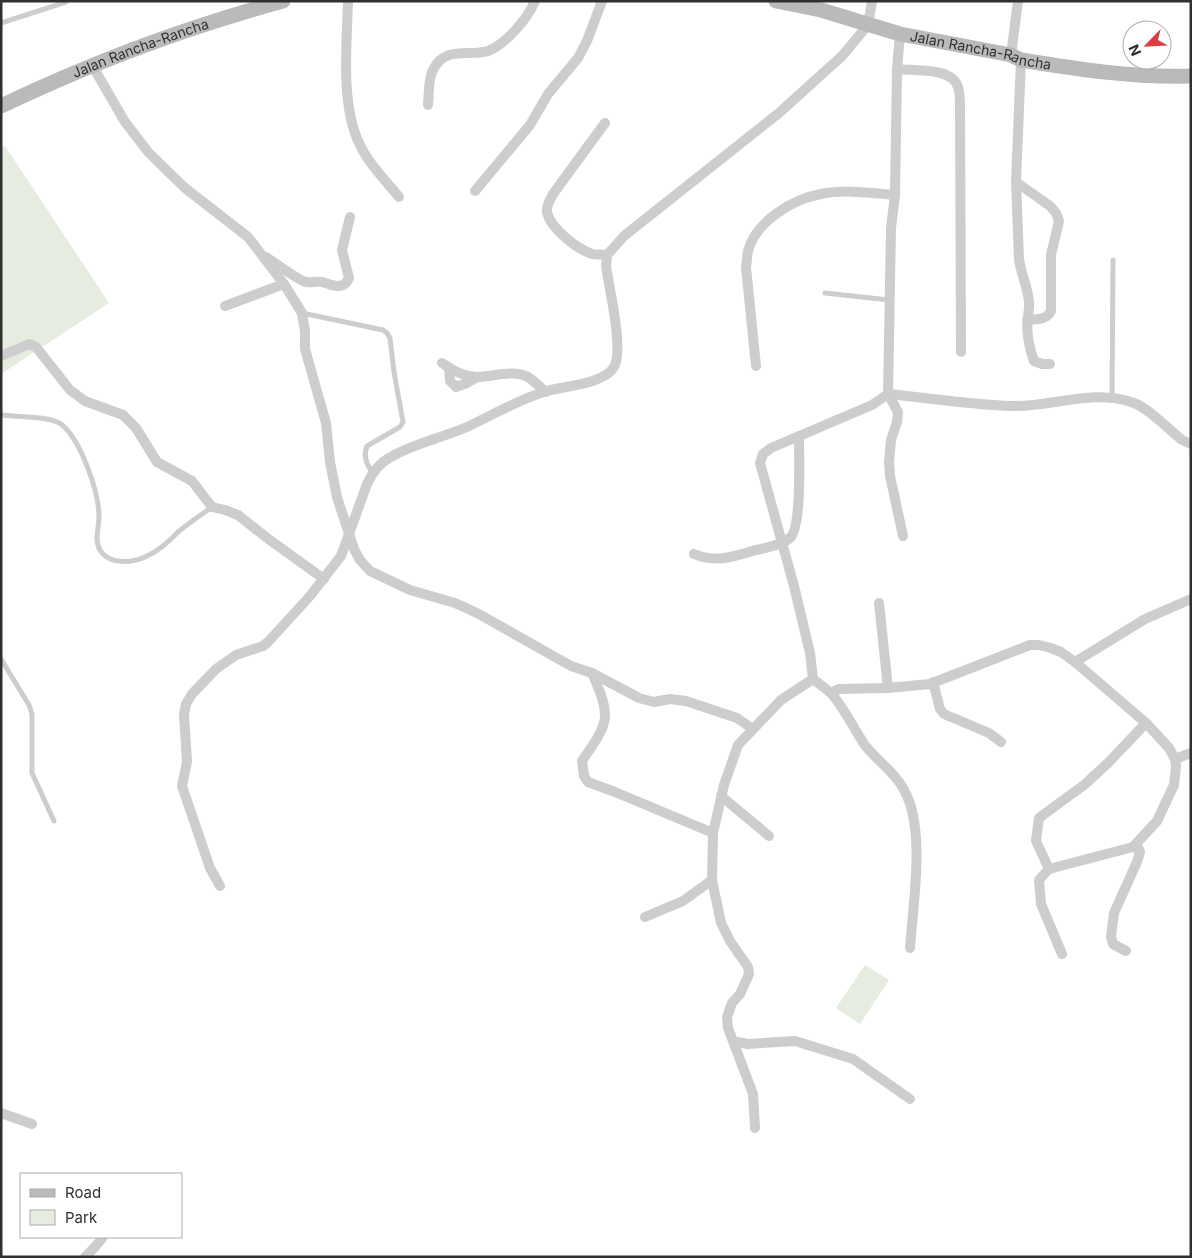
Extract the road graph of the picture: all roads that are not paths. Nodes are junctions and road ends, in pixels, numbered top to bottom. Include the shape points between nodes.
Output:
1 (283, 1) edge
2 (348, 1) edge
3 (535, 1) edge
4 (602, 1) edge
5 (776, 1) edge
6 (872, 1) edge
7 (1018, 1) edge
8 (66, 2) edge
9 (1, 23) edge
10 (868, 25) junction
11 (900, 34) junction
12 (1016, 57) junction
13 (92, 65) junction
14 (896, 70) junction
15 (1191, 76) edge
16 (428, 104) dead end
17 (1, 106) edge
18 (605, 123) dead end
19 (1016, 182) junction
20 (475, 191) dead end
21 (895, 195) junction
22 (399, 197) dead end
23 (350, 217) dead end
24 (261, 254) junction
25 (607, 255) junction
26 (1113, 260) dead end
27 (284, 284) junction
28 (825, 293) dead end
29 (889, 300) junction
30 (225, 306) dead end
31 (302, 313) junction
32 (1027, 320) junction
33 (961, 352) dead end
34 (1, 356) edge
35 (1050, 364) dead end
36 (445, 365) dead end
37 (756, 366) dead end
38 (546, 392) junction
39 (888, 394) junction
40 (1112, 398) junction
41 (1, 415) edge
42 (799, 436) junction
43 (1191, 444) edge
44 (372, 472) junction
45 (212, 508) junction
46 (350, 533) junction
47 (903, 536) dead end
48 (781, 543) junction
49 (694, 554) dead end
50 (324, 579) junction
51 (1191, 599) edge
52 (879, 603) dead end
53 (1, 659) edge
54 (1075, 662) junction
55 (592, 673) junction
56 (813, 679) junction
57 (933, 682) junction
58 (888, 688) junction
59 (831, 693) junction
60 (1146, 723) junction
61 (753, 728) junction
62 (1001, 742) dead end
63 (1191, 753) edge
64 (1176, 759) junction
65 (721, 796) junction
66 (54, 821) dead end
67 (713, 833) junction
68 (769, 836) dead end
69 (1133, 847) junction
70 (1049, 869) junction
71 (712, 880) junction
72 (220, 886) dead end
73 (645, 917) dead end
74 (910, 948) dead end
75 (1126, 952) dead end
76 (1062, 954) dead end
77 (733, 1042) junction
78 (910, 1099) dead end
79 (1, 1113) edge
80 (32, 1124) dead end
81 (755, 1128) dead end
82 (102, 1238) edge
83 (85, 1257) edge

1 - 13 main road, Jalan Rancha-Rancha
2 - 22 street via 346,75 353,127 369,161
3 - 16 street via 521,24 496,47 486,52 446,56 432,70
4 - 20 street via 578,58 548,94 530,125
5 - 10 main road, Jalan Rancha-Rancha via 821,10
6 - 10 street
7 - 12 street
8 - 9 lane
10 - 11 main road, Jalan Rancha-Rancha
10 - 25 street via 842,56 779,113 624,236
11 - 12 main road, Jalan Rancha-Rancha
11 - 14 street
12 - 15 main road, Jalan Rancha-Rancha via 1100,72
12 - 19 street
13 - 17 main road, Jalan Rancha-Rancha
13 - 24 street via 125,122 149,153 185,188 248,237
14 - 21 street
14 - 33 street via 943,73 953,77 958,87
18 - 25 street via 553,194 547,213 559,233 592,254
19 - 32 street via 1020,271 1030,303
19 - 32 street via 1050,206 1059,221 1051,255 1051,311 1045,318
21 - 29 street
21 - 37 street via 847,192 806,198 784,209 755,236 746,266
23 - 24 street via 342,250 348,278 346,284 330,286 322,282 306,282
24 - 27 street
25 - 38 street via 618,342 614,367 599,379
26 - 40 lane
27 - 30 street
27 - 31 street
28 - 29 lane
29 - 39 street
31 - 44 lane via 383,330 390,338 403,422 365,449
31 - 46 street via 305,349 326,423 337,497
32 - 35 street via 1034,361
34 - 45 street via 30,344 36,347 70,390 85,401 124,415 157,462 192,481
36 - 38 street via 448,377 456,387 477,377 517,374 527,376
38 - 44 street via 399,453 379,464
39 - 40 street via 1012,406 1035,406 1087,397
39 - 42 street via 872,405
39 - 47 street via 898,412 889,462
40 - 43 street via 1134,403
41 - 45 lane via 52,420 66,430 96,491 100,551 113,560 133,561 156,551
42 - 48 street via 798,517 790,538
42 - 48 street via 771,448 763,454 760,463
44 - 46 street
45 - 50 street via 238,515
46 - 50 street via 341,556
46 - 55 street via 354,549 370,571 410,590 455,603 571,666
48 - 49 street via 727,558 704,558
48 - 56 street via 810,653
50 - 72 street via 268,642 227,660 186,704 187,762 182,786 210,868
51 - 54 street via 1145,619
52 - 58 street
53 - 66 lane via 32,714 32,773
54 - 57 street via 1051,648 1030,645
54 - 60 street
55 - 61 street via 639,698 654,702 686,701 737,718
55 - 67 street via 606,714 600,734 582,761 588,782
56 - 59 street
56 - 61 street via 781,700
57 - 58 street
57 - 62 street via 944,714 989,733
58 - 59 street via 839,688
59 - 74 street via 867,747 902,785 911,805 916,872
60 - 64 street
60 - 70 street via 1108,763 1039,818 1036,841
61 - 65 street via 738,745
63 - 64 street
64 - 69 street via 1174,785 1157,821
65 - 67 street
65 - 68 street
67 - 71 street
69 - 70 street
69 - 75 street via 1140,852 1114,913 1111,937 1114,944
70 - 76 street via 1039,880 1039,891 1041,904
71 - 73 street via 683,901
71 - 77 street via 721,922 749,974 727,1016
77 - 78 street via 794,1040 854,1059
77 - 81 street via 753,1094
79 - 80 street
82 - 83 street

